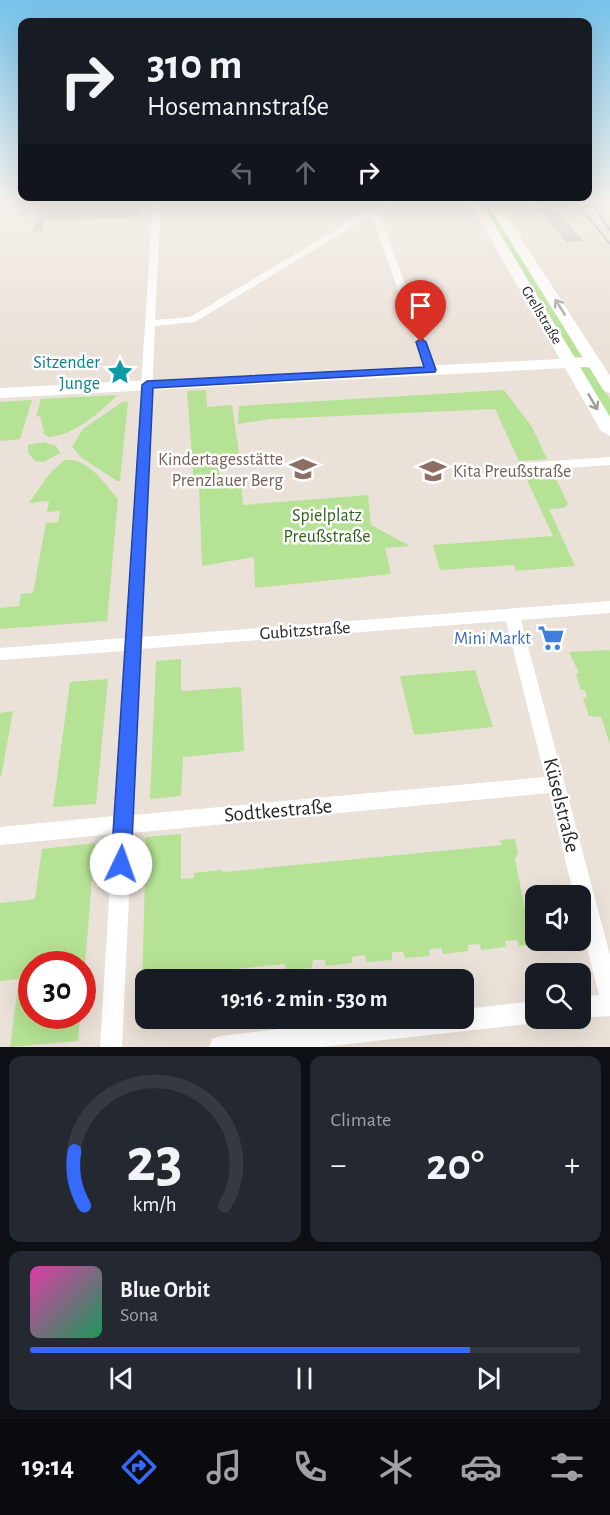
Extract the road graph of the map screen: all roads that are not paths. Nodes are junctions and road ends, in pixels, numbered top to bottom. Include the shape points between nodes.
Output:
1 (155, 248) edge
2 (312, 248) edge
3 (388, 248) edge
4 (502, 248) edge
5 (521, 248) edge
6 (151, 323) junction
7 (594, 362) junction
8 (571, 363) junction
9 (431, 370) junction
10 (147, 385) junction
11 (610, 388) edge
12 (0, 393) edge
13 (610, 431) edge
14 (610, 461) edge
15 (524, 467) dead end
16 (610, 607) edge
17 (512, 614) junction
18 (134, 644) junction
19 (0, 654) edge
20 (556, 784) junction
21 (123, 824) junction
22 (0, 836) edge
23 (610, 996) edge
24 (610, 1005) edge
25 (591, 1006) edge
26 (525, 1013) edge
27 (111, 1047) edge
28 (220, 1047) edge

1 - 6 street
2 - 6 street via 192,320
3 - 9 street
4 - 8 street, Grellstraße
7 -> 5 street, Grellstraße
6 - 10 street
7 - 8 street
7 - 11 street, Grellstraße
8 - 9 street
8 -> 13 street, Grellstraße
9 - 10 street
10 - 12 street
10 - 18 street
14 - 15 street
16 - 17 street, Gubitzstraße
17 - 18 street, Gubitzstraße
17 - 20 street, Küselstraße
18 - 19 street, Gubitzstraße
18 - 21 street
20 - 21 street, Sodtkestraße
20 - 23 street, Küselstraße
21 - 22 street, Sodtkestraße
21 - 27 street
24 - 25 street
26 - 28 street

